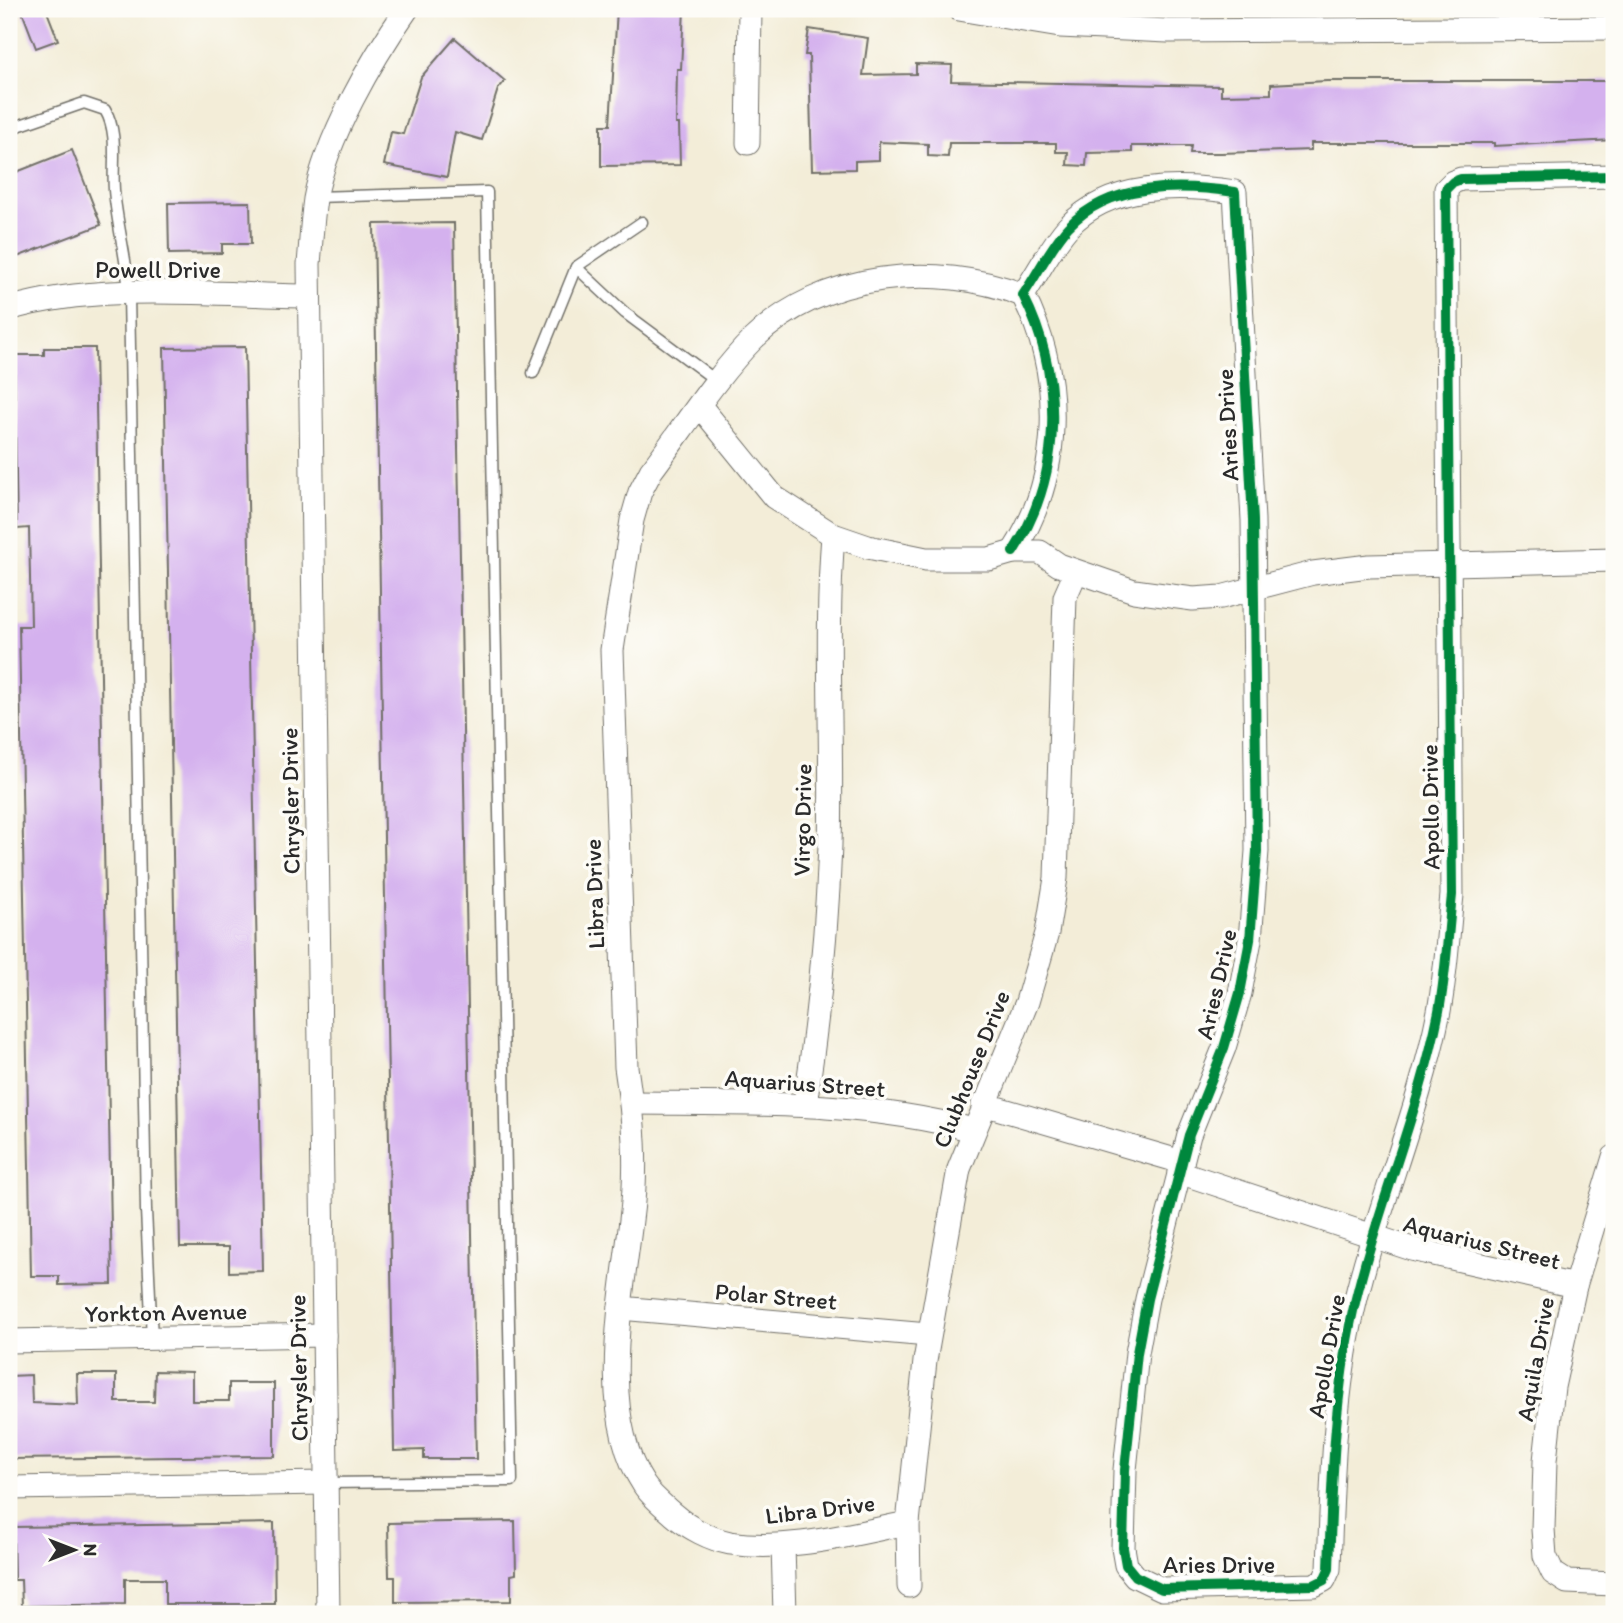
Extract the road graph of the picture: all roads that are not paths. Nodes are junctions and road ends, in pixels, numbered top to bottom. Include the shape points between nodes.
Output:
1 (407, 9) edge
2 (750, 9) edge
3 (960, 9) edge
4 (1614, 28) edge
5 (9, 129) edge
6 (748, 144) dead end
7 (1614, 176) edge
8 (315, 197) junction
9 (642, 222) dead end
10 (576, 267) junction
11 (129, 294) junction
12 (1023, 295) junction
13 (309, 296) junction
14 (9, 309) edge
15 (533, 373) dead end
16 (718, 382) junction
17 (700, 406) junction
18 (832, 535) junction
19 (1013, 552) junction
20 (1614, 560) edge
21 (1449, 565) junction
22 (1076, 572) junction
23 (1254, 587) junction
24 (632, 1103) junction
25 (983, 1104) junction
26 (804, 1105) junction
27 (973, 1130) junction
28 (1614, 1157) edge
29 (1181, 1167) junction
30 (1371, 1235) junction
31 (1575, 1286) junction
32 (620, 1308) junction
33 (324, 1335) junction
34 (928, 1335) junction
35 (152, 1339) junction
36 (9, 1341) edge
37 (326, 1483) junction
38 (9, 1488) edge
39 (908, 1523) junction
40 (783, 1546) junction
41 (1324, 1580) joint
42 (1614, 1584) edge
43 (909, 1586) dead end
44 (328, 1614) edge
45 (785, 1614) edge

1 - 8 street, Chrysler Drive via 341,123
2 - 6 street
3 - 4 street via 1060,26 1168,31
5 - 11 lane via 84,103 105,110 112,122 114,192 127,253
7 - 21 street, Apollo Drive via 1461,179 1446,189
8 - 13 street, Chrysler Drive
8 - 37 lane via 487,192 512,1481
9 - 10 lane
10 - 15 lane
10 - 16 lane via 625,313
11 - 13 street, Powell Drive
11 - 14 street, Powell Drive via 40,300
11 - 35 lane
12 - 16 street, Libra Drive via 998,285 934,275 902,275 827,294 787,312 769,326
12 - 19 street via 1047,352 1052,385 1050,459 1036,513
12 - 23 street, Aries Drive via 1068,228 1108,201 1160,187 1235,192
13 - 33 street, Chrysler Drive
16 - 17 street, Libra Drive
17 - 18 street via 774,497
17 - 24 street, Libra Drive via 640,492 612,650 626,1067
18 - 19 street via 926,559 989,559
18 - 26 street, Virgo Drive via 830,845 820,1006
19 - 22 street via 1040,552
20 - 21 street
21 - 23 street via 1369,566
21 - 30 street, Apollo Drive via 1452,895 1439,1011 1394,1173
22 - 23 street via 1134,591 1193,599
22 - 25 street, Clubhouse Drive via 1065,597 1056,878 1047,933 1027,1002
23 - 29 street, Aries Drive via 1258,820 1250,940 1224,1048
24 - 26 street, Aquarius Street
24 - 32 street, Libra Drive via 636,1152
25 - 27 street, Clubhouse Drive
25 - 29 street, Aquarius Street
26 - 27 street, Aquarius Street via 932,1119
27 - 34 street, Clubhouse Drive via 959,1169
28 - 31 street, Aquila Drive
29 - 30 street, Aquarius Street
29 - 41 street, Aries Drive via 1137,1353 1125,1471 1126,1565 1135,1576 1162,1589 1314,1585
30 - 31 street, Aquarius Street via 1412,1249
30 - 41 street, Apollo Drive via 1341,1378 1329,1569
31 - 42 street, Aquila Drive via 1553,1387 1545,1461 1545,1556 1553,1573 1567,1581
32 - 34 street, Polar Street
32 - 40 street, Libra Drive via 623,1438 645,1486 666,1508 706,1535 729,1542
33 - 35 street, Yorkton Avenue
33 - 37 street, Chrysler Drive
34 - 39 street, Clubhouse Drive
35 - 36 street, Yorkton Avenue
37 - 38 street
37 - 44 street, Chrysler Drive
39 - 40 street, Libra Drive
39 - 43 street, Clubhouse Drive
40 - 45 street

